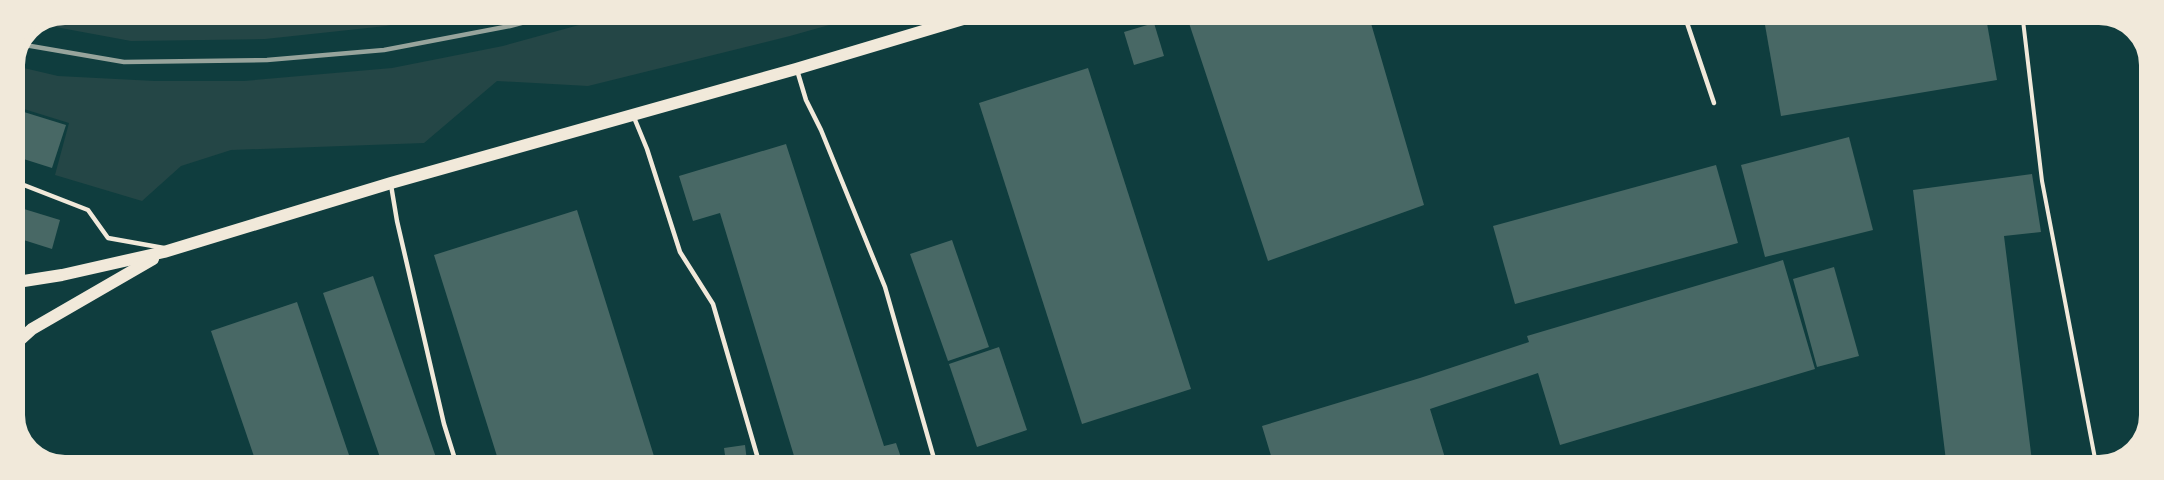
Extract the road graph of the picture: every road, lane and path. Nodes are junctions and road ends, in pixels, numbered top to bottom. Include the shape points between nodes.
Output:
1 (957, 21) edge
2 (1686, 21) edge
3 (2023, 21) edge
4 (796, 69) junction
5 (1714, 103) dead end
6 (633, 115) junction
7 (391, 183) junction
8 (21, 184) edge
9 (169, 251) junction
10 (21, 281) edge
11 (21, 339) edge
12 (455, 459) edge
13 (758, 459) edge
14 (934, 459) edge
15 (2095, 459) edge

1 - 4 main road
2 - 5 lane
3 - 15 path via 2042,181
4 - 6 main road
4 - 14 lane via 885,286
6 - 7 main road
6 - 13 lane via 680,252 713,304
7 - 9 main road
7 - 12 lane
8 - 9 lane via 88,210 108,238
9 - 10 main road
9 - 11 main road

